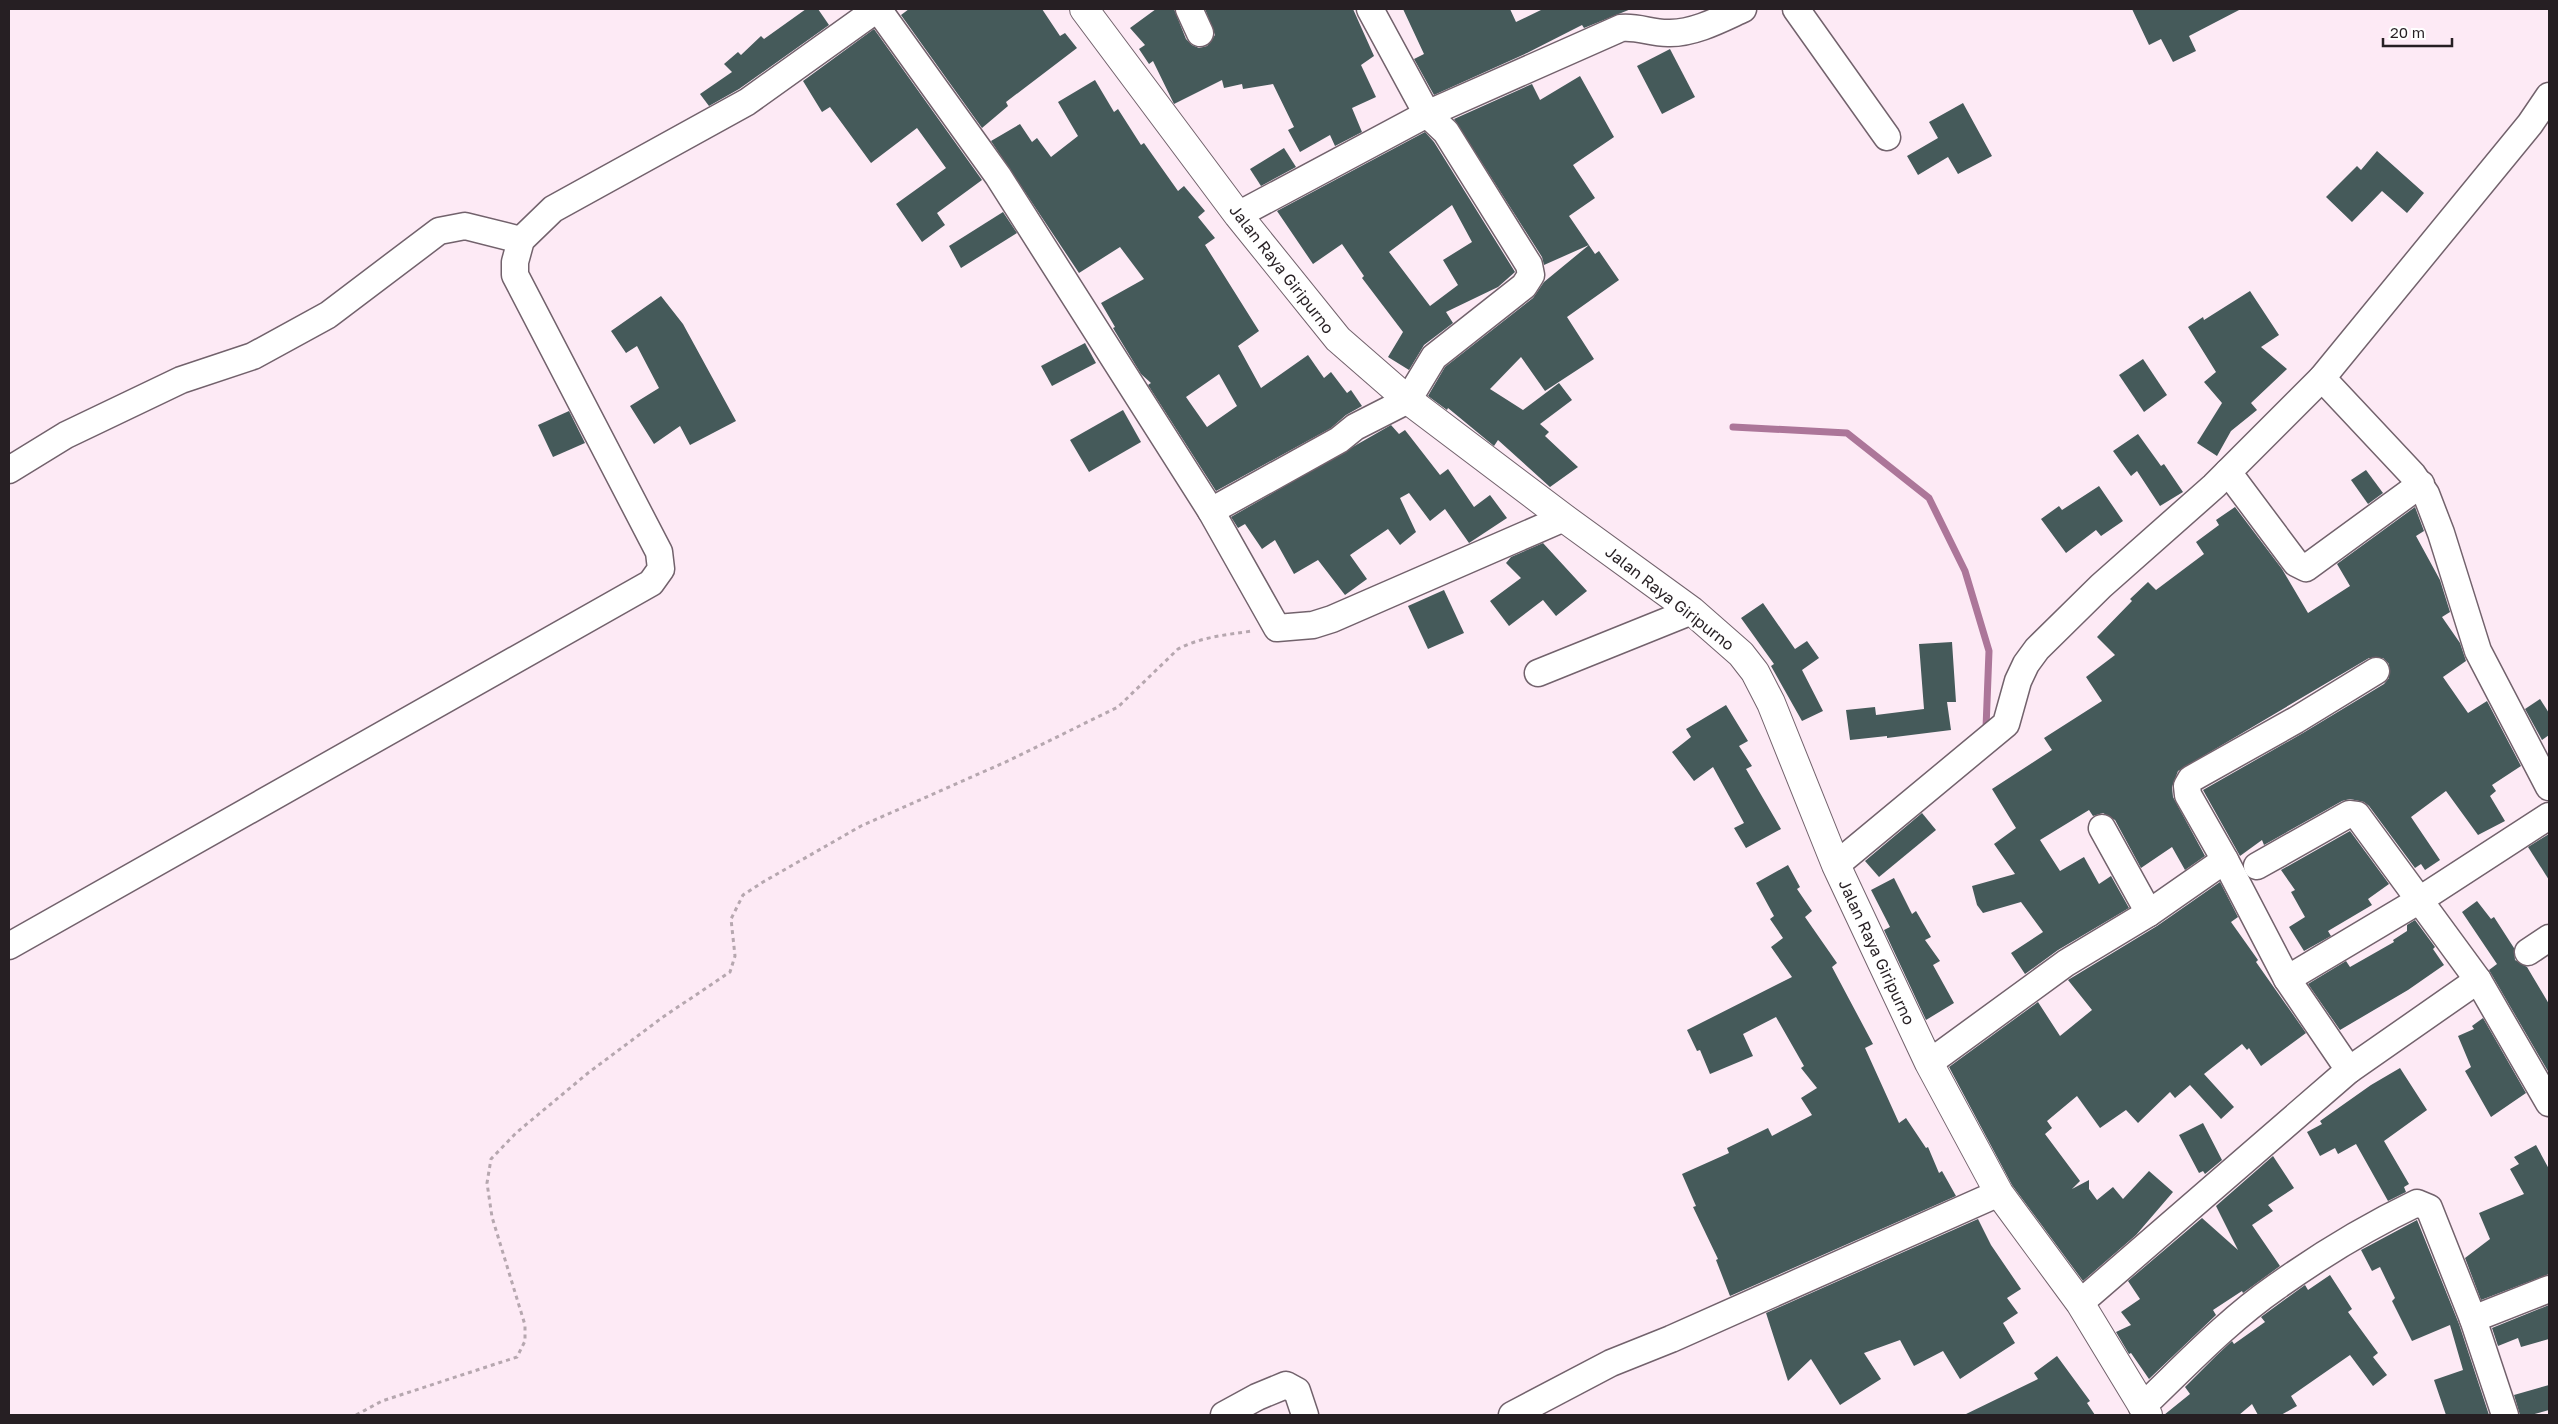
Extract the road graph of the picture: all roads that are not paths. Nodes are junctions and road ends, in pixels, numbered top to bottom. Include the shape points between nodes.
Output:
1 (878, 9) edge
2 (1084, 9) edge
3 (1189, 9) edge
4 (1370, 9) edge
5 (1743, 9) edge
6 (1796, 9) edge
7 (1200, 33) dead end
8 (2549, 96) edge
9 (1427, 114) junction
10 (1888, 137) dead end
11 (1238, 215) junction
12 (521, 240) junction
13 (2322, 378) junction
14 (1408, 400) junction
15 (9, 470) edge
16 (2228, 472) junction
17 (2420, 484) junction
18 (1211, 511) junction
19 (1564, 518) junction
20 (1692, 611) junction
21 (2376, 671) dead end
22 (1538, 673) dead end
23 (2542, 752) edge
24 (2549, 787) edge
25 (2549, 816) edge
26 (2102, 828) dead end
27 (2225, 860) junction
28 (1836, 865) junction
29 (2257, 866) dead end
30 (2418, 901) junction
31 (2150, 913) junction
32 (2549, 938) edge
33 (9, 946) edge
34 (2528, 952) dead end
35 (2287, 979) junction
36 (2478, 980) junction
37 (1928, 1063) junction
38 (2349, 1070) junction
39 (2549, 1103) edge
40 (1999, 1193) junction
41 (2549, 1289) edge
42 (2080, 1303) junction
43 (2473, 1320) junction
44 (2145, 1411) edge
45 (1224, 1415) edge
46 (1305, 1415) edge
47 (1512, 1415) edge
48 (2505, 1415) edge

1 - 12 street via 747,102 553,208
1 - 18 street via 998,176
2 - 11 main road, Jalan Raya Giripurno
3 - 7 street
4 - 9 street
5 - 9 street via 1707,25 1670,33 1621,28
6 - 10 street
8 - 13 street via 2530,124
9 - 11 street
9 - 14 street via 1446,132 1529,265 1531,275 1524,286 1439,353
11 - 14 main road, Jalan Raya Giripurno via 1324,324
12 - 15 street via 465,226 439,231 328,315 252,356 181,380 66,435
12 - 33 street via 515,275 659,552 661,569 651,583
13 - 16 street
13 - 17 street
14 - 18 street
14 - 19 main road, Jalan Raya Giripurno
16 - 17 street via 2296,563 2306,568
16 - 28 street via 2101,586 2037,649 2018,680 2006,724
17 - 23 street via 2441,533 2478,651
18 - 19 street via 1277,628 1313,626 1332,619
19 - 20 main road, Jalan Raya Giripurno
20 - 22 street
20 - 28 main road, Jalan Raya Giripurno via 1742,654 1764,688
21 - 27 street via 2189,782 2188,794
23 - 24 street
25 - 30 street
26 - 31 street
27 - 31 street
27 - 35 street
28 - 37 main road, Jalan Raya Giripurno
29 - 30 street via 2355,813
30 - 35 street
30 - 36 street
31 - 37 street via 2066,963
32 - 34 street
35 - 38 street
36 - 38 street
36 - 39 street
37 - 40 main road, Jalan Raya Giripurno
38 - 42 street
40 - 42 main road, Jalan Raya Giripurno
40 - 47 street via 1612,1363
41 - 43 street
42 - 44 main road, Jalan Raya Giripurno
43 - 44 street via 2429,1208 2417,1203 2276,1287 2234,1320
43 - 48 street
45 - 46 street via 1257,1396 1286,1386 1296,1391

